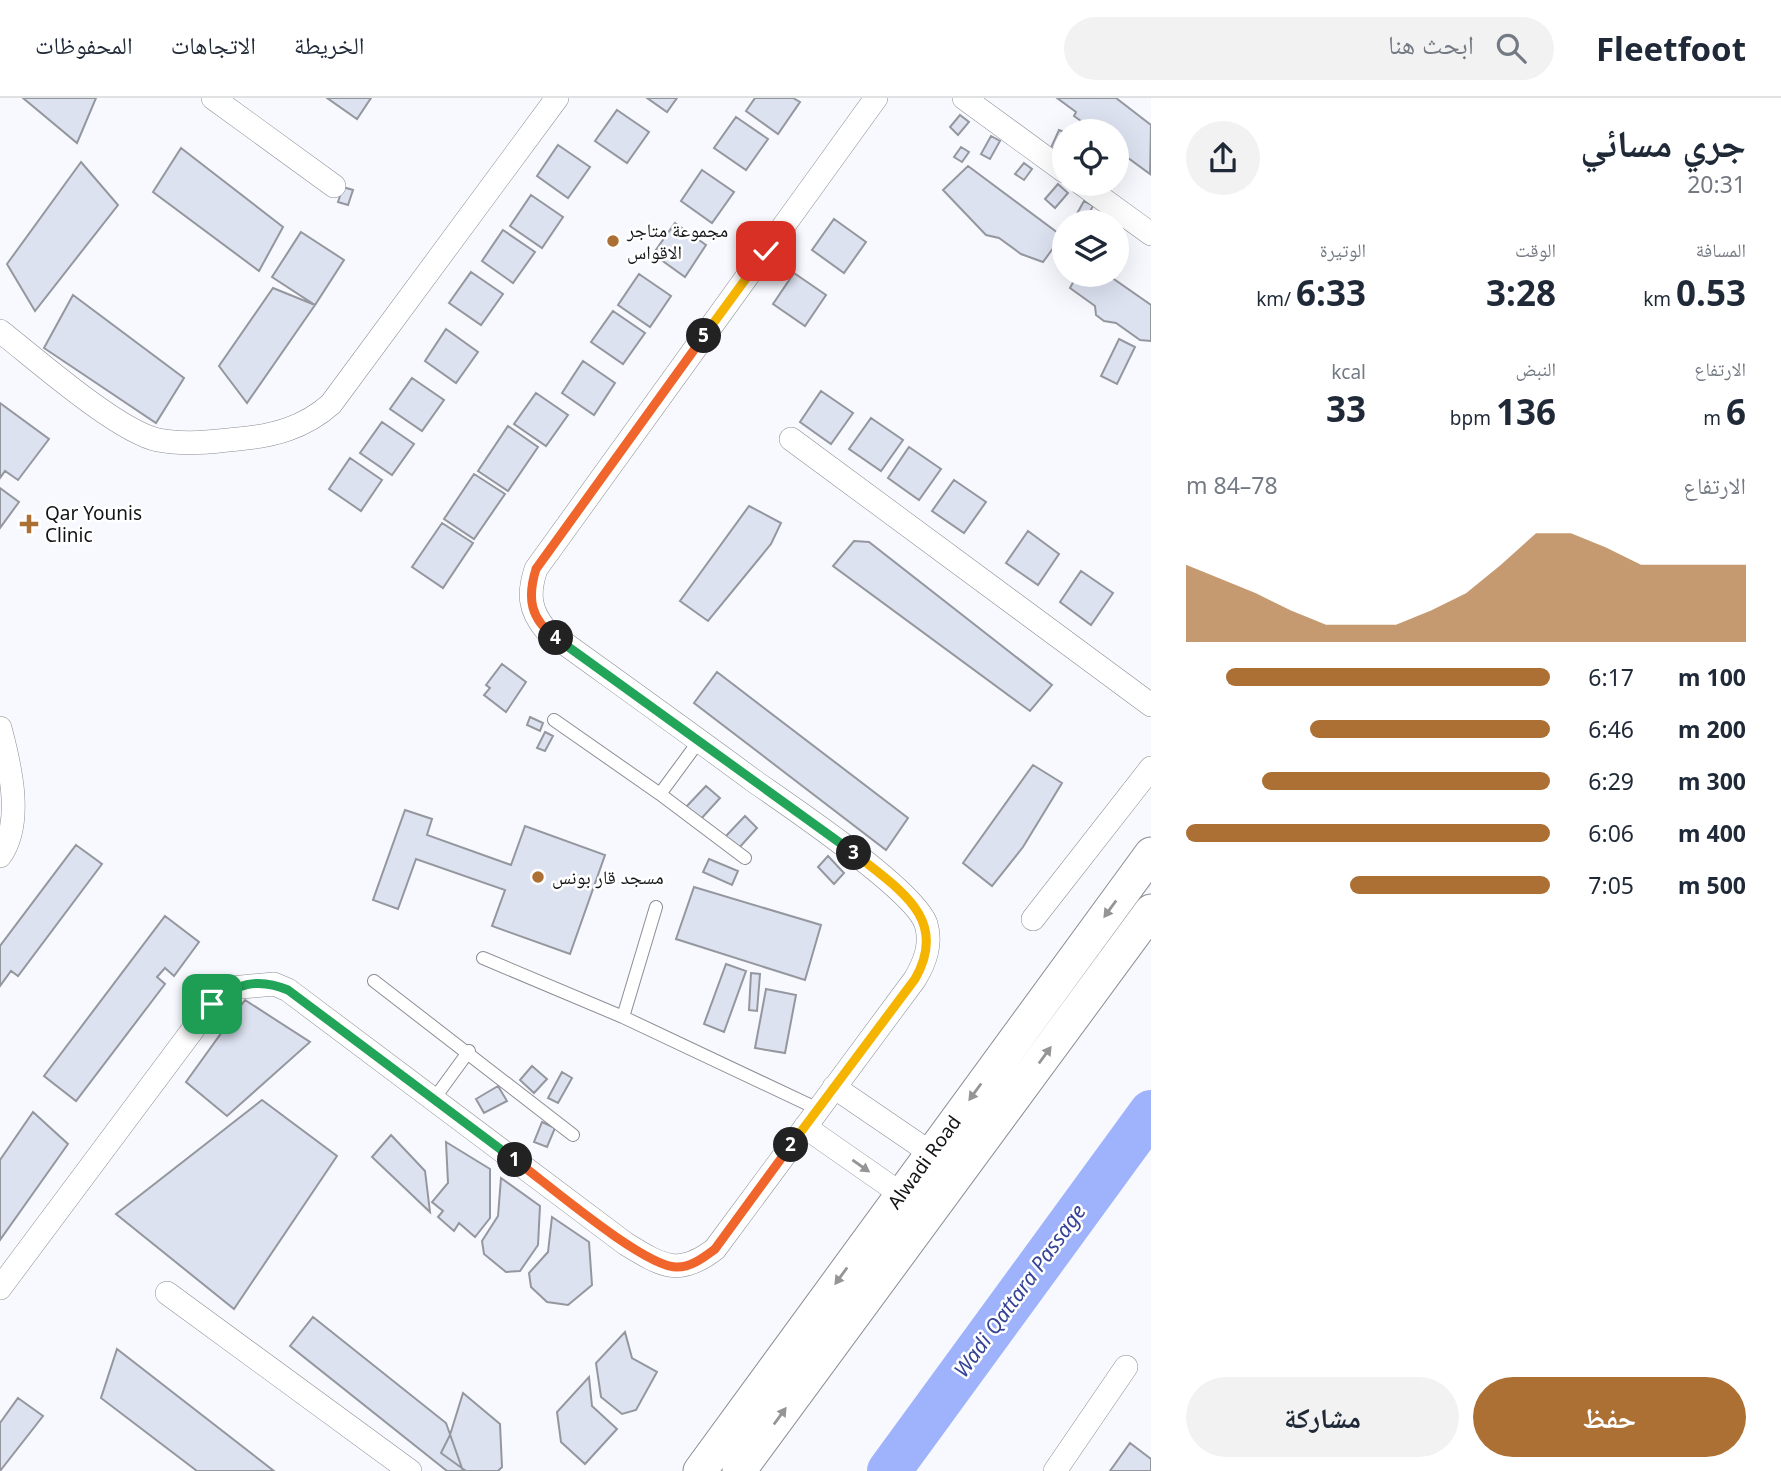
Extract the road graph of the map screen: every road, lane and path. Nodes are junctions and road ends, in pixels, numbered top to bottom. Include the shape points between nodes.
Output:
1 (213, 98) edge
2 (557, 98) edge
3 (876, 98) edge
4 (964, 98) edge
5 (1052, 162) edge
6 (334, 186) dead end
7 (1099, 196) edge
8 (1151, 233) edge
9 (0, 331) edge
10 (791, 439) dead end
11 (1151, 705) edge
12 (554, 720) dead end
13 (0, 728) edge
14 (699, 741) junction
15 (1151, 768) edge
16 (660, 794) junction
17 (1151, 854) edge
18 (0, 856) edge
19 (745, 858) dead end
20 (656, 907) dead end
21 (1151, 912) edge
22 (1033, 919) dead end
23 (483, 958) dead end
24 (374, 981) dead end
25 (623, 1017) junction
26 (469, 1051) junction
27 (834, 1087) junction
28 (434, 1100) junction
29 (811, 1118) junction
30 (573, 1135) dead end
31 (930, 1153) junction
32 (959, 1172) junction
33 (901, 1194) junction
34 (929, 1214) junction
35 (0, 1288) edge
36 (167, 1293) dead end
37 (1126, 1367) dead end
38 (410, 1471) edge
39 (700, 1471) edge
40 (739, 1471) edge
41 (1055, 1471) edge

1 - 6 street
2 - 9 street via 331,404 314,419 291,429 215,442 155,440 116,421
3 - 14 street via 536,569 530,588 531,606 546,630
4 - 5 street
7 - 8 street
10 - 11 street
12 - 16 lane
13 - 18 street via 13,813 9,844
14 - 16 lane
14 - 27 street via 857,856 914,906 925,923 928,946 923,965
15 - 22 street
16 - 19 lane
17 -> 31 main road, Alwadi Road
20 - 25 lane
32 -> 21 main road, Alwadi Road
23 - 25 lane
24 - 26 lane
25 - 29 lane
26 - 28 lane
26 - 30 lane
27 - 29 street
27 - 31 street
28 - 29 street via 626,1244 657,1263 677,1267 699,1261 715,1249
28 - 35 street via 288,990 274,984 231,988 212,1004
29 -> 33 street
31 - 32 street
31 - 33 main road, Alwadi Road
32 - 34 main road, Alwadi Road
33 - 34 street
33 -> 39 main road, Alwadi Road
40 -> 34 main road, Alwadi Road
36 - 38 street
37 - 41 street

